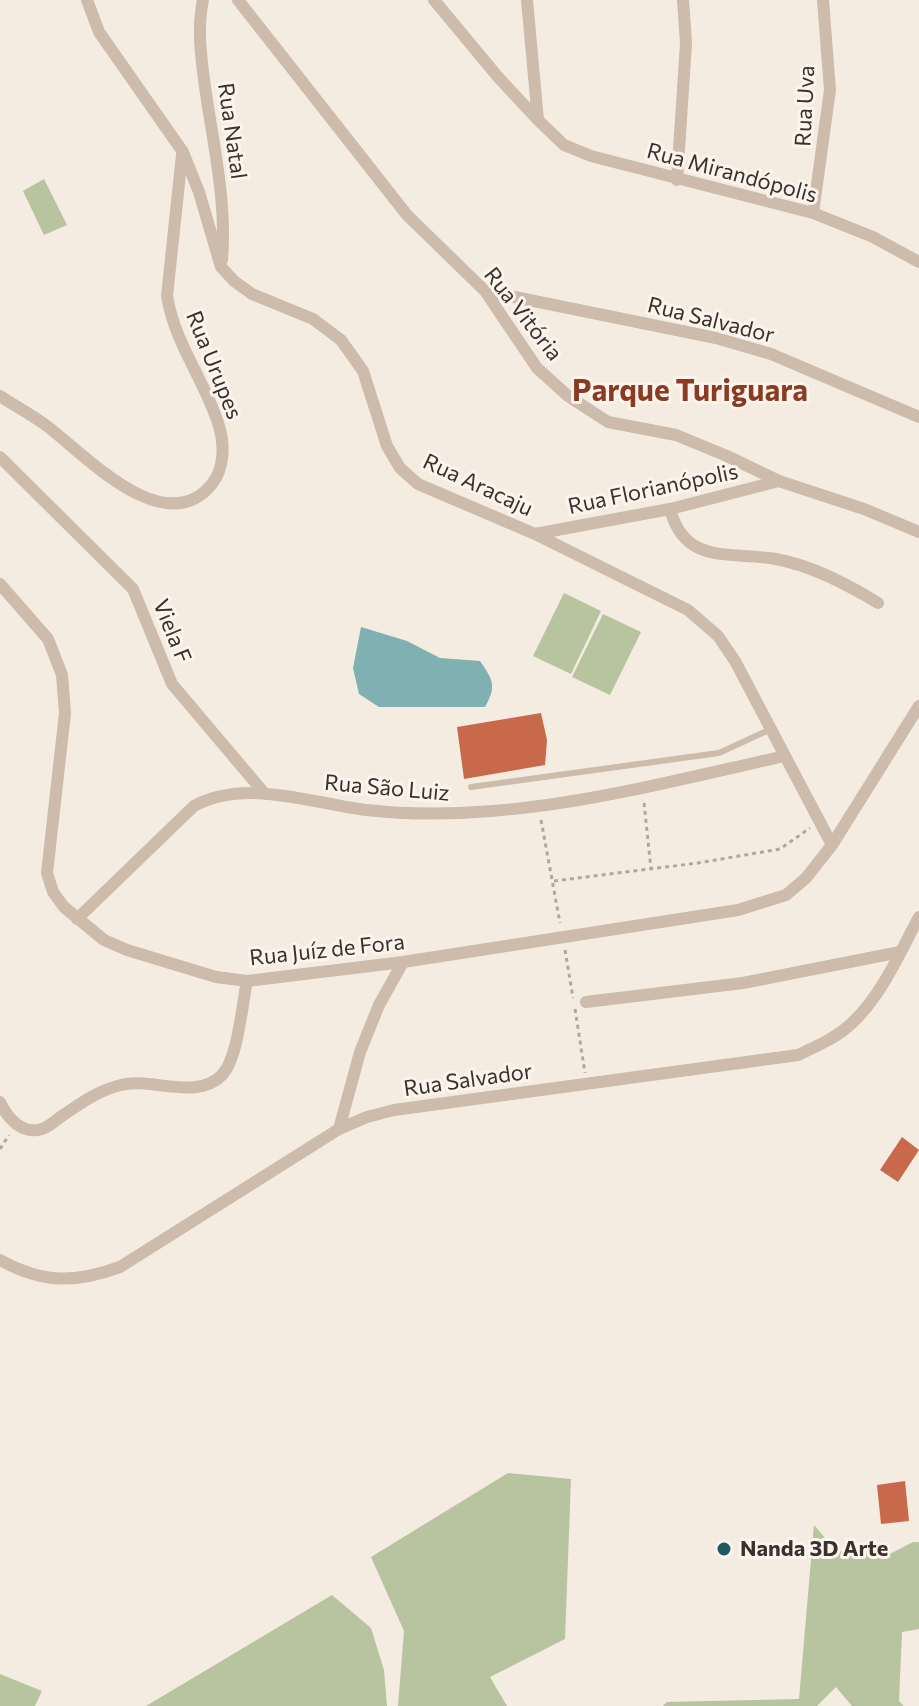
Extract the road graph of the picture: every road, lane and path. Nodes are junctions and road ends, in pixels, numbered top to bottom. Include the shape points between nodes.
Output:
1 (87, 0) edge
2 (203, 0) edge
3 (238, 0) edge
4 (434, 0) edge
5 (527, 0) edge
6 (683, 0) edge
7 (823, 0) edge
8 (538, 120) junction
9 (183, 152) junction
10 (677, 180) junction
11 (813, 213) junction
12 (919, 262) edge
13 (221, 267) junction
14 (485, 291) junction
15 (0, 396) edge
16 (919, 417) edge
17 (0, 457) edge
18 (779, 481) junction
19 (670, 509) junction
20 (919, 532) edge
21 (535, 534) junction
22 (0, 584) edge
23 (878, 603) dead end
24 (919, 706) edge
25 (771, 729) junction
26 (785, 756) junction
27 (471, 787) dead end
28 (643, 787) junction
29 (265, 794) junction
30 (819, 822) junction
31 (832, 845) junction
32 (651, 869) junction
33 (552, 882) dead end
34 (919, 917) edge
35 (77, 919) junction
36 (900, 952) junction
37 (403, 962) junction
38 (247, 981) junction
39 (586, 1002) dead end
40 (0, 1102) edge
41 (16, 1125) junction
42 (339, 1129) junction
43 (0, 1149) edge
44 (1, 1263) edge

1 - 9 street via 99,32
2 - 13 street, Rua Natal via 199,19 224,234
3 - 14 street, Rua Vitória via 407,215
4 - 8 street, Rua Mirandópolis
5 - 8 street
6 - 10 street via 686,43
7 - 11 street, Rua Uva via 830,90
8 - 10 street, Rua Mirandópolis via 564,145
9 - 13 street
9 - 15 street, Rua Urupes via 167,296 179,340 220,427 219,476 203,495 180,504 158,503 105,474 46,425
10 - 11 street, Rua Mirandópolis
11 - 12 street, Rua Mirandópolis
13 - 21 street, Rua Aracaju via 252,294 313,319 341,340 363,371 387,446 418,484
14 - 16 street, Rua Salvador via 716,338 771,354
14 - 18 street, Rua Vitória via 537,368 608,422 676,435
17 - 29 street, Viela F via 133,589 172,684
18 - 19 street, Rua Florianópolis
18 - 20 street, Rua Vitória
19 - 21 street, Rua Florianópolis
19 - 23 street via 675,530 713,554 776,559 814,570
21 - 25 street, Rua Aracaju via 688,610 727,648
22 - 35 street, Rua Juíz de Fora via 48,639 62,675 65,713 47,873 53,892
24 - 31 street
25 - 26 street, Rua Aracaju
25 - 27 lane via 719,753
26 - 28 street, Rua São Luiz
26 - 30 street, Rua Aracaju
28 - 29 street, Rua São Luiz via 474,814 390,812
28 - 32 path
29 - 35 street, Rua São Luiz via 212,796 194,806
30 - 31 street, Rua Aracaju
30 - 32 path via 780,849
31 - 37 street, Rua Juíz de Fora via 786,895 738,910
32 - 33 path
34 - 36 street, Rua Salvador
35 - 38 street, Rua Juíz de Fora via 127,950
36 - 39 street via 743,983
36 - 42 street, Rua Salvador via 853,1023 798,1055 394,1110
37 - 38 street, Rua Juíz de Fora
37 - 42 street via 360,1052
38 - 41 street via 231,1060 208,1084 125,1083 101,1091 43,1129
40 - 41 street
41 - 43 path
42 - 44 street, Rua Salvador via 120,1267 66,1280

